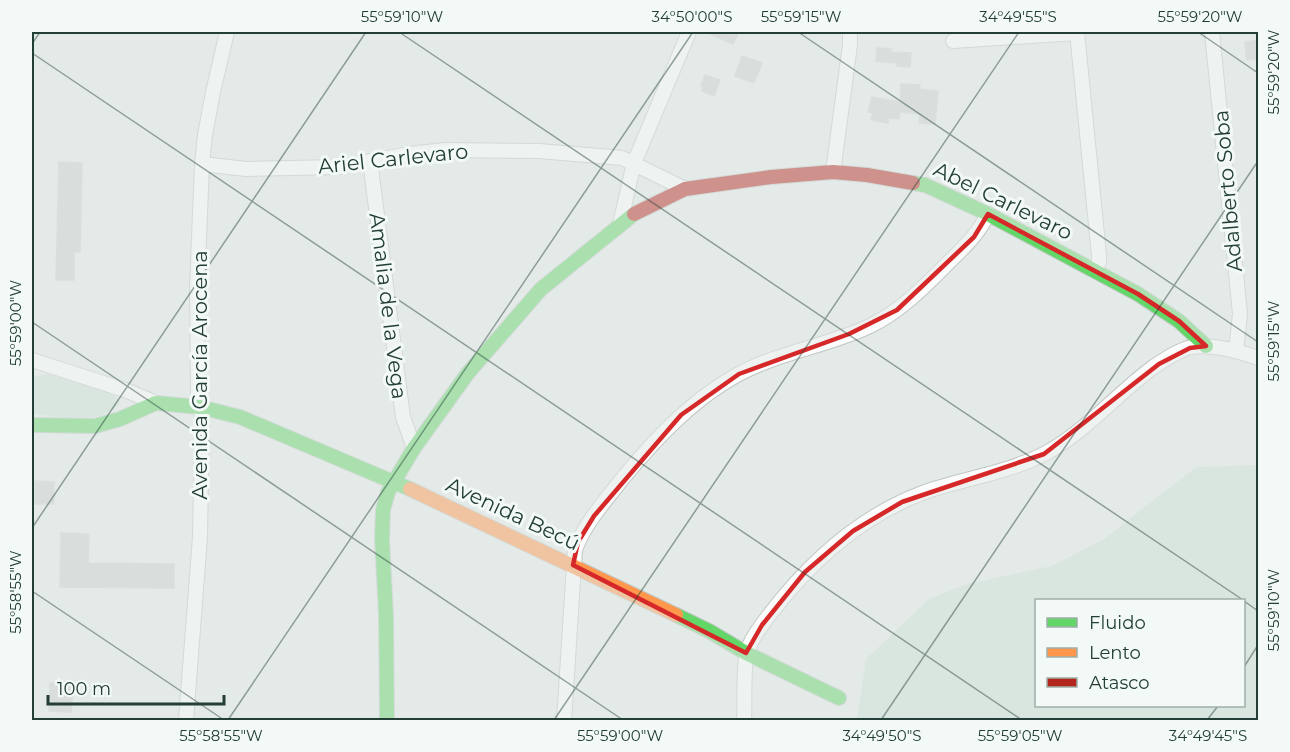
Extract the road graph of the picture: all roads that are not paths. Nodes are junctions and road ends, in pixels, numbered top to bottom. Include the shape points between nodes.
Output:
1 (227, 32) edge
2 (690, 32) edge
3 (850, 32) edge
4 (1077, 32) edge
5 (1212, 32) edge
6 (953, 41) dead end
7 (370, 161) junction
8 (634, 163) junction
9 (202, 164) junction
10 (833, 172) junction
11 (685, 189) junction
12 (988, 214) junction
13 (620, 224) junction
14 (1095, 270) junction
15 (1206, 346) junction
16 (1236, 351) junction
17 (1258, 358) edge
18 (32, 360) edge
19 (156, 403) junction
20 (200, 407) junction
21 (32, 425) edge
22 (414, 448) junction
23 (394, 481) junction
24 (573, 565) junction
25 (746, 653) junction
26 (839, 698) dead end
27 (186, 720) edge
28 (387, 720) edge
29 (564, 720) edge
30 (744, 720) edge

1 - 9 street, Avenida García Arocena
2 - 8 street
3 - 10 street
4 - 6 street
4 - 14 street via 1099,255
5 - 16 street, Adalberto Soba via 1240,315
7 - 8 street, Ariel Carlevaro via 446,150 497,150 622,158
7 - 9 street, Ariel Carlevaro via 339,167 281,169
7 - 22 street, Amalia de la Vega via 403,417
8 - 11 street, Ariel Carlevaro
8 - 13 street
9 - 20 street, Avenida García Arocena via 197,288
10 - 11 street, Abel Carlevaro
10 - 12 street, Abel Carlevaro via 925,185
11 - 13 street, Abel Carlevaro
12 - 14 street, Abel Carlevaro
12 - 24 street via 974,237 897,310 860,330 738,374 681,415 639,458 594,516 578,542
13 - 22 street, Abel Carlevaro via 541,289 468,373
14 - 15 street, Abel Carlevaro via 1179,321
15 - 16 street
15 - 25 street via 1190,348 1159,364 1079,431 1044,454 902,502 853,531 805,572 762,625
16 - 17 street
18 - 19 street, Avenida Becú
19 - 20 street, Avenida Becú
19 - 21 street, Avenida Becú via 95,426
20 - 23 street, Avenida Becú via 267,427
20 - 27 street, Avenida García Arocena via 200,537
22 - 23 street, Abel Carlevaro
23 - 24 street, Avenida Becú
23 - 28 street, Abel Carlevaro via 383,510 382,539
24 - 25 street, Avenida Becú
24 - 29 street
25 - 26 street, Avenida Becú
25 - 30 street

